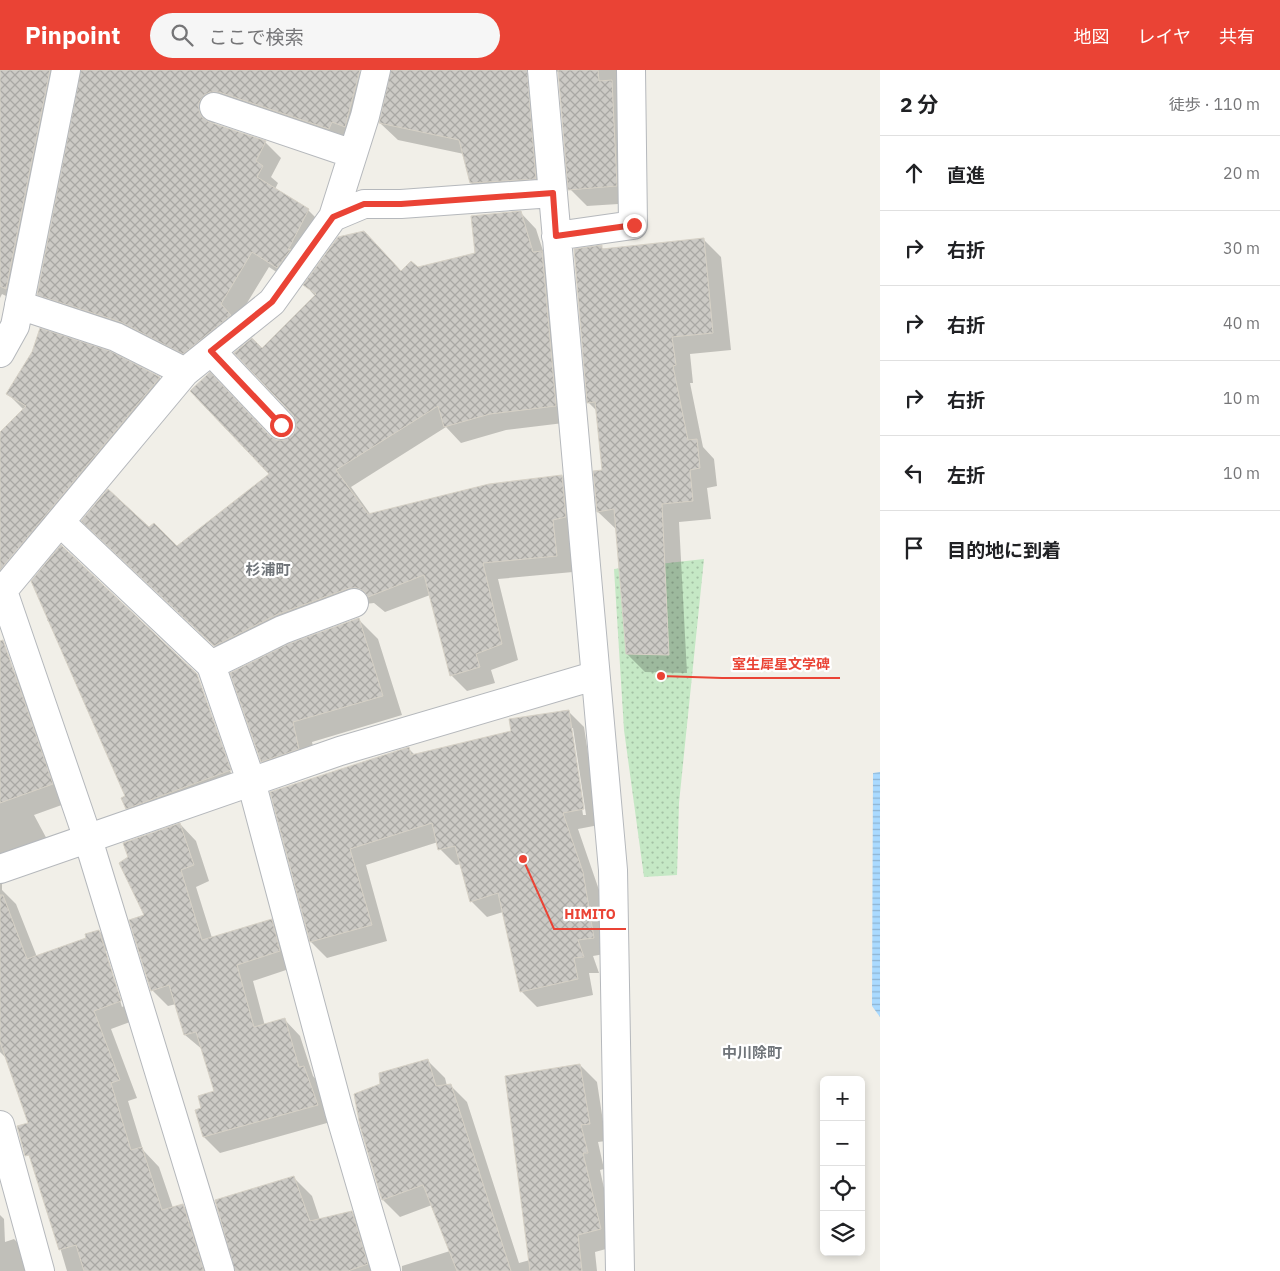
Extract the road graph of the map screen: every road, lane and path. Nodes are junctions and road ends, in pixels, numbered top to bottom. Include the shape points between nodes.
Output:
1 (66, 70) edge
2 (376, 70) edge
3 (542, 70) edge
4 (631, 70) edge
5 (214, 106) dead end
6 (353, 154) junction
7 (553, 193) junction
8 (333, 217) junction
9 (556, 236) junction
10 (19, 305) junction
11 (211, 351) junction
12 (0, 353) edge
13 (185, 372) junction
14 (281, 425) dead end
15 (60, 522) junction
16 (1, 591) edge
17 (354, 603) dead end
18 (212, 665) junction
19 (594, 676) junction
20 (251, 781) junction
21 (88, 838) junction
22 (0, 869) edge
23 (0, 1124) edge
24 (40, 1271) edge
25 (220, 1271) edge
26 (386, 1271) edge
27 (620, 1271) edge

1 - 10 street
2 - 6 street
3 - 7 street
4 - 9 street via 634,225
5 - 6 street
6 - 8 street
7 - 8 street via 364,204
7 - 9 street
8 - 11 street via 272,302
9 - 19 street
10 - 12 street via 14,326
10 - 13 street via 116,337
11 - 13 street
11 - 14 street
13 - 15 street
15 - 16 street
15 - 18 street
16 - 21 street
17 - 18 street via 282,630
18 - 20 street
19 - 20 street via 340,751
19 - 27 street via 613,870
20 - 21 street
20 - 26 street via 339,1111
21 - 22 street
21 - 25 street
23 - 24 street

